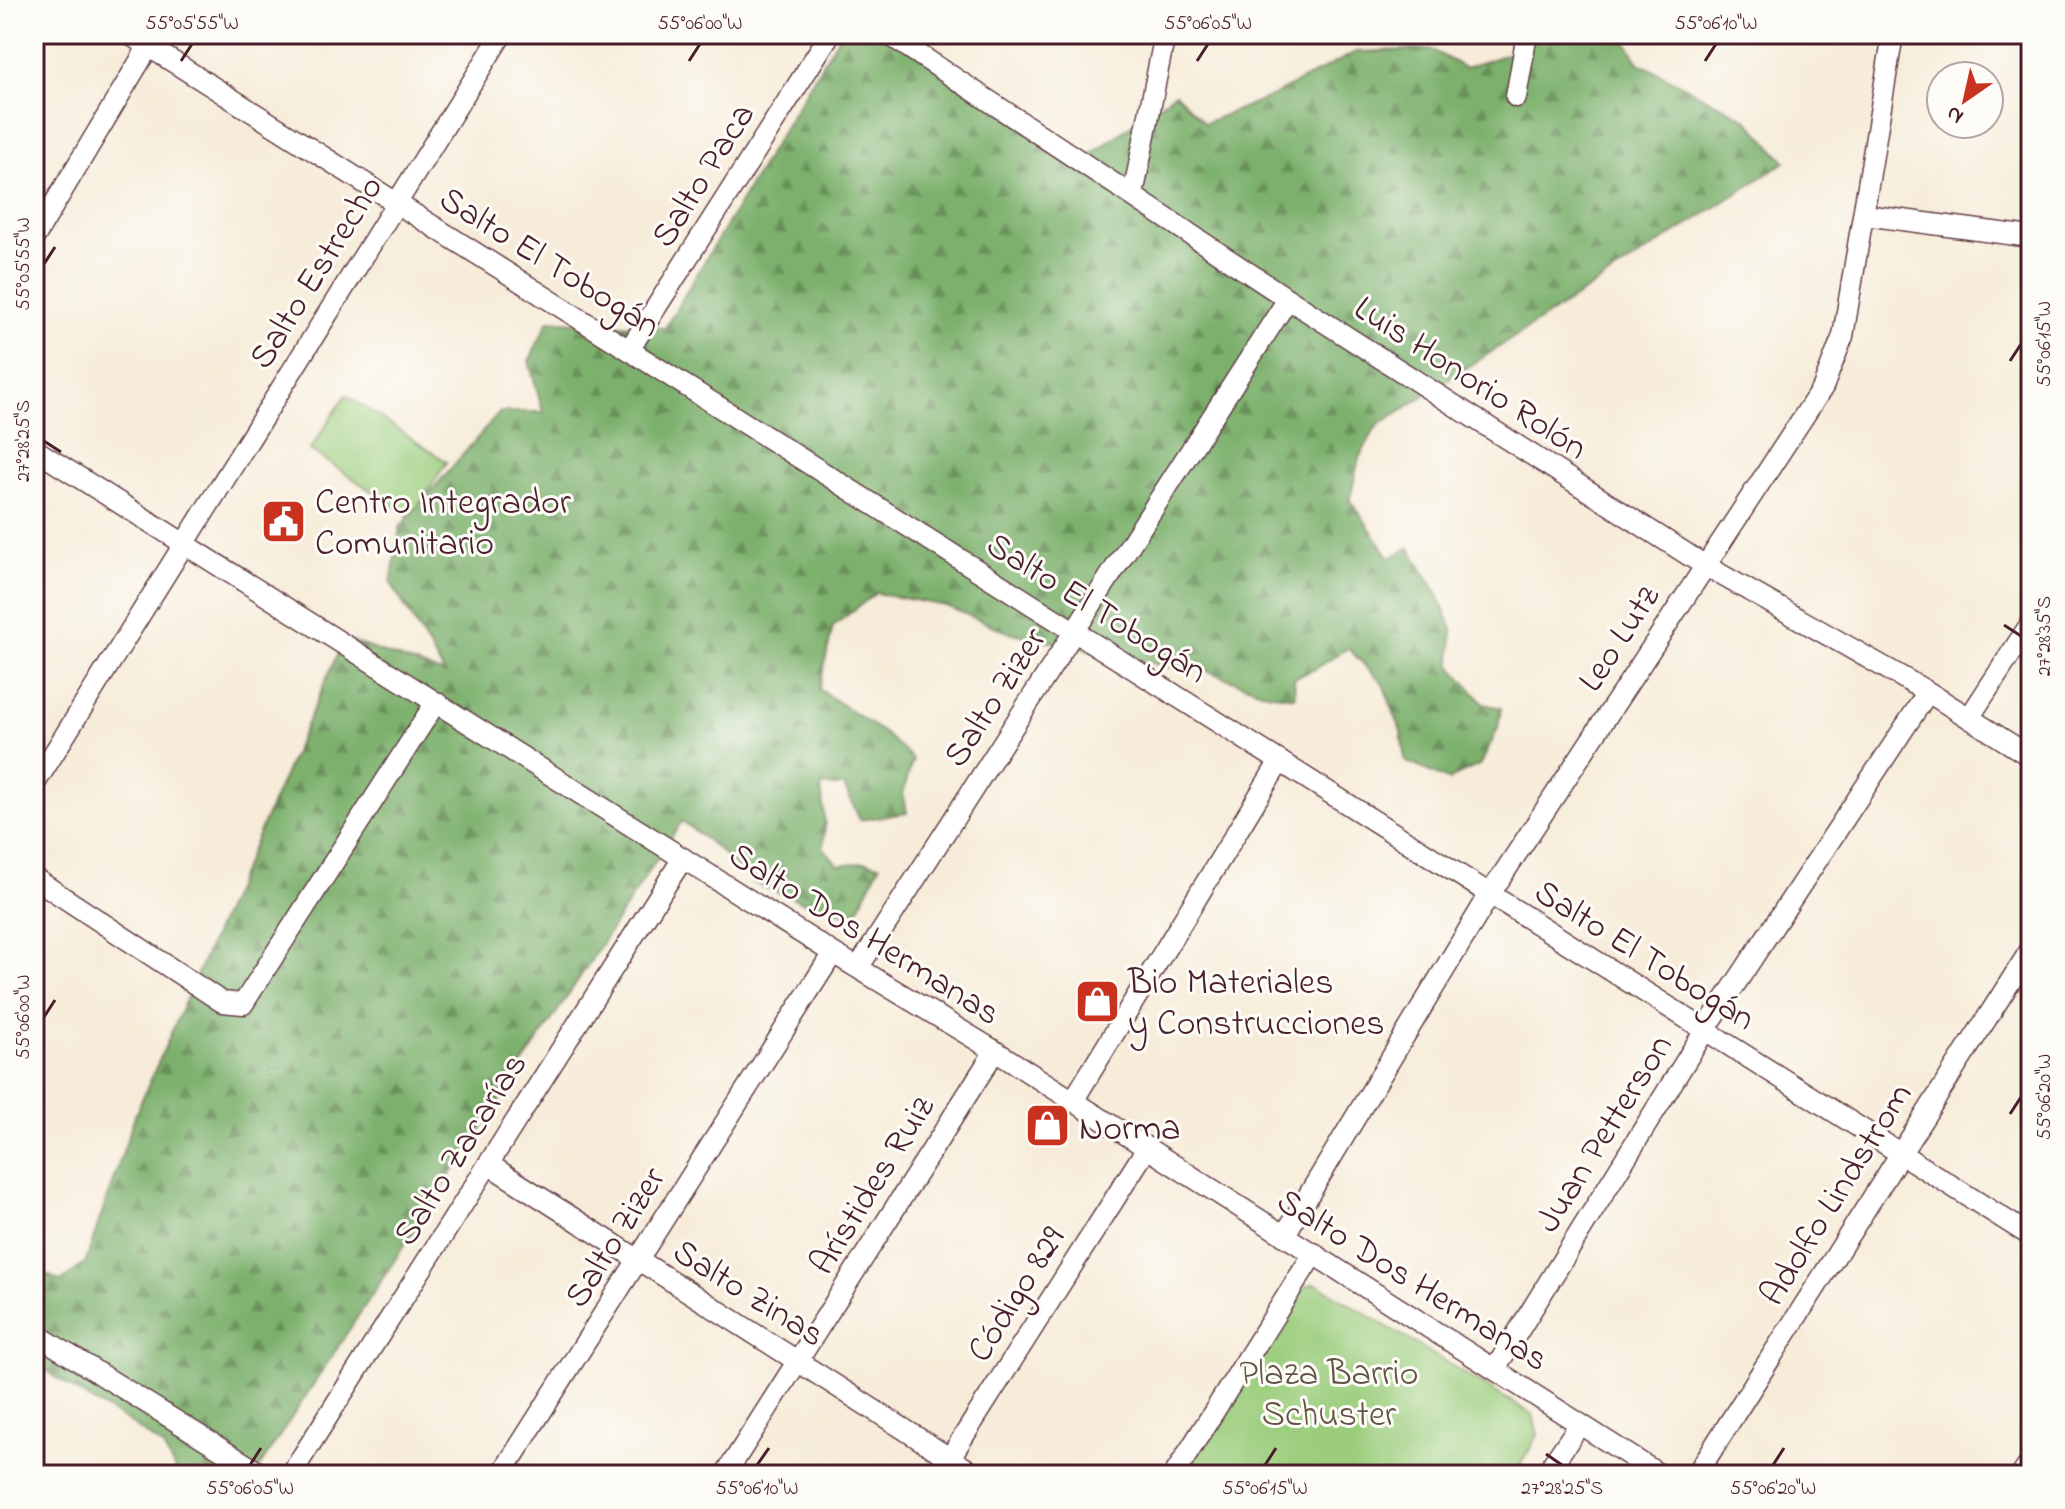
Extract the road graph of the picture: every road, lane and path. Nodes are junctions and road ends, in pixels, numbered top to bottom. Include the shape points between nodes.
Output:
1 (129, 34) edge
2 (502, 34) edge
3 (830, 34) edge
4 (888, 34) edge
5 (1165, 34) edge
6 (1527, 34) edge
7 (1893, 34) edge
8 (152, 40) edge
9 (1516, 97) dead end
10 (1133, 195) junction
11 (397, 203) junction
12 (1865, 215) junction
13 (2031, 237) edge
14 (34, 238) edge
15 (1288, 299) junction
16 (629, 350) junction
17 (34, 449) edge
18 (184, 544) junction
19 (1704, 565) junction
20 (2031, 623) edge
21 (1074, 631) junction
22 (1928, 692) junction
23 (436, 702) junction
24 (1969, 718) junction
25 (2031, 757) edge
26 (1280, 761) junction
27 (34, 785) edge
28 (683, 858) junction
29 (34, 878) edge
30 (1490, 894) junction
31 (2031, 949) edge
32 (833, 953) junction
33 (858, 968) junction
34 (1705, 1030) junction
35 (995, 1051) junction
36 (1073, 1101) junction
37 (1147, 1148) junction
38 (1899, 1153) junction
39 (488, 1164) junction
40 (1284, 1236) junction
41 (2031, 1236) edge
42 (1314, 1253) junction
43 (638, 1260) junction
44 (34, 1333) edge
45 (797, 1361) junction
46 (1495, 1369) junction
47 (1580, 1424) junction
48 (2031, 1465) edge
49 (944, 1467) edge
50 (263, 1475) edge
51 (293, 1475) edge
52 (501, 1475) edge
53 (725, 1475) edge
54 (976, 1475) edge
55 (1174, 1475) edge
56 (1545, 1475) edge
57 (1660, 1475) edge
58 (1696, 1475) edge
59 (2024, 1475) edge

1 - 8 street, Salto El Tobogán
2 - 11 street, Salto Estrecho
3 - 16 street, Salto Paca
4 - 10 street, Luis Honorio Rolón
5 - 10 street
6 - 9 street
7 - 12 street, Leo Lutz
8 - 11 street, Salto El Tobogán
8 - 14 street
10 - 15 street, Luis Honorio Rolón
11 - 16 street, Salto El Tobogán
11 - 18 street, Salto Estrecho
12 - 13 street
12 - 19 street, Leo Lutz via 1843,336 1823,387
15 - 19 street, Luis Honorio Rolón
15 - 21 street, Salto Zizer
16 - 21 street, Salto El Tobogán
17 - 18 street, Salto Dos Hermanas
18 - 23 street, Salto Dos Hermanas
18 - 27 street, Salto Estrecho
19 - 22 street, Luis Honorio Rolón
19 - 30 street, Leo Lutz
20 - 24 street
21 - 26 street, Salto El Tobogán
21 - 33 street, Salto Zizer
22 - 24 street, Luis Honorio Rolón
22 - 34 street, Juan Petterson
23 - 28 street, Salto Dos Hermanas
23 - 29 street via 243,1004 222,1002
24 - 25 street, Luis Honorio Rolón
26 - 30 street, Salto El Tobogán
26 - 36 street
28 - 32 street, Salto Dos Hermanas
28 - 39 street, Salto Zacarías
30 - 34 street, Salto El Tobogán
30 - 40 street, Leo Lutz
31 - 38 street, Adolfo Lindstrom
32 - 33 street, Salto Dos Hermanas
32 - 43 street, Salto Zizer
33 - 35 street, Salto Dos Hermanas
34 - 38 street, Salto El Tobogán
34 - 46 street, Juan Petterson
35 - 36 street, Salto Dos Hermanas
35 - 45 street, Arístides Ruiz
36 - 37 street, Salto Dos Hermanas
37 - 40 street, Salto Dos Hermanas
37 - 49 street, Código 829
38 - 41 street, Salto El Tobogán
38 - 58 street, Adolfo Lindstrom
39 - 43 street, Salto Zinas
39 - 51 street, Salto Zacarías
40 - 42 street, Salto Dos Hermanas
42 - 46 street, Salto Dos Hermanas
42 - 55 street
43 - 45 street, Salto Zinas
43 - 52 street, Salto Zizer
44 - 50 street
45 - 49 street, Salto Zinas
45 - 53 street, Arístides Ruiz
46 - 47 street, Salto Dos Hermanas
47 - 56 street
47 - 57 street, Salto Dos Hermanas
48 - 59 street
49 - 54 street, Salto Zinas

